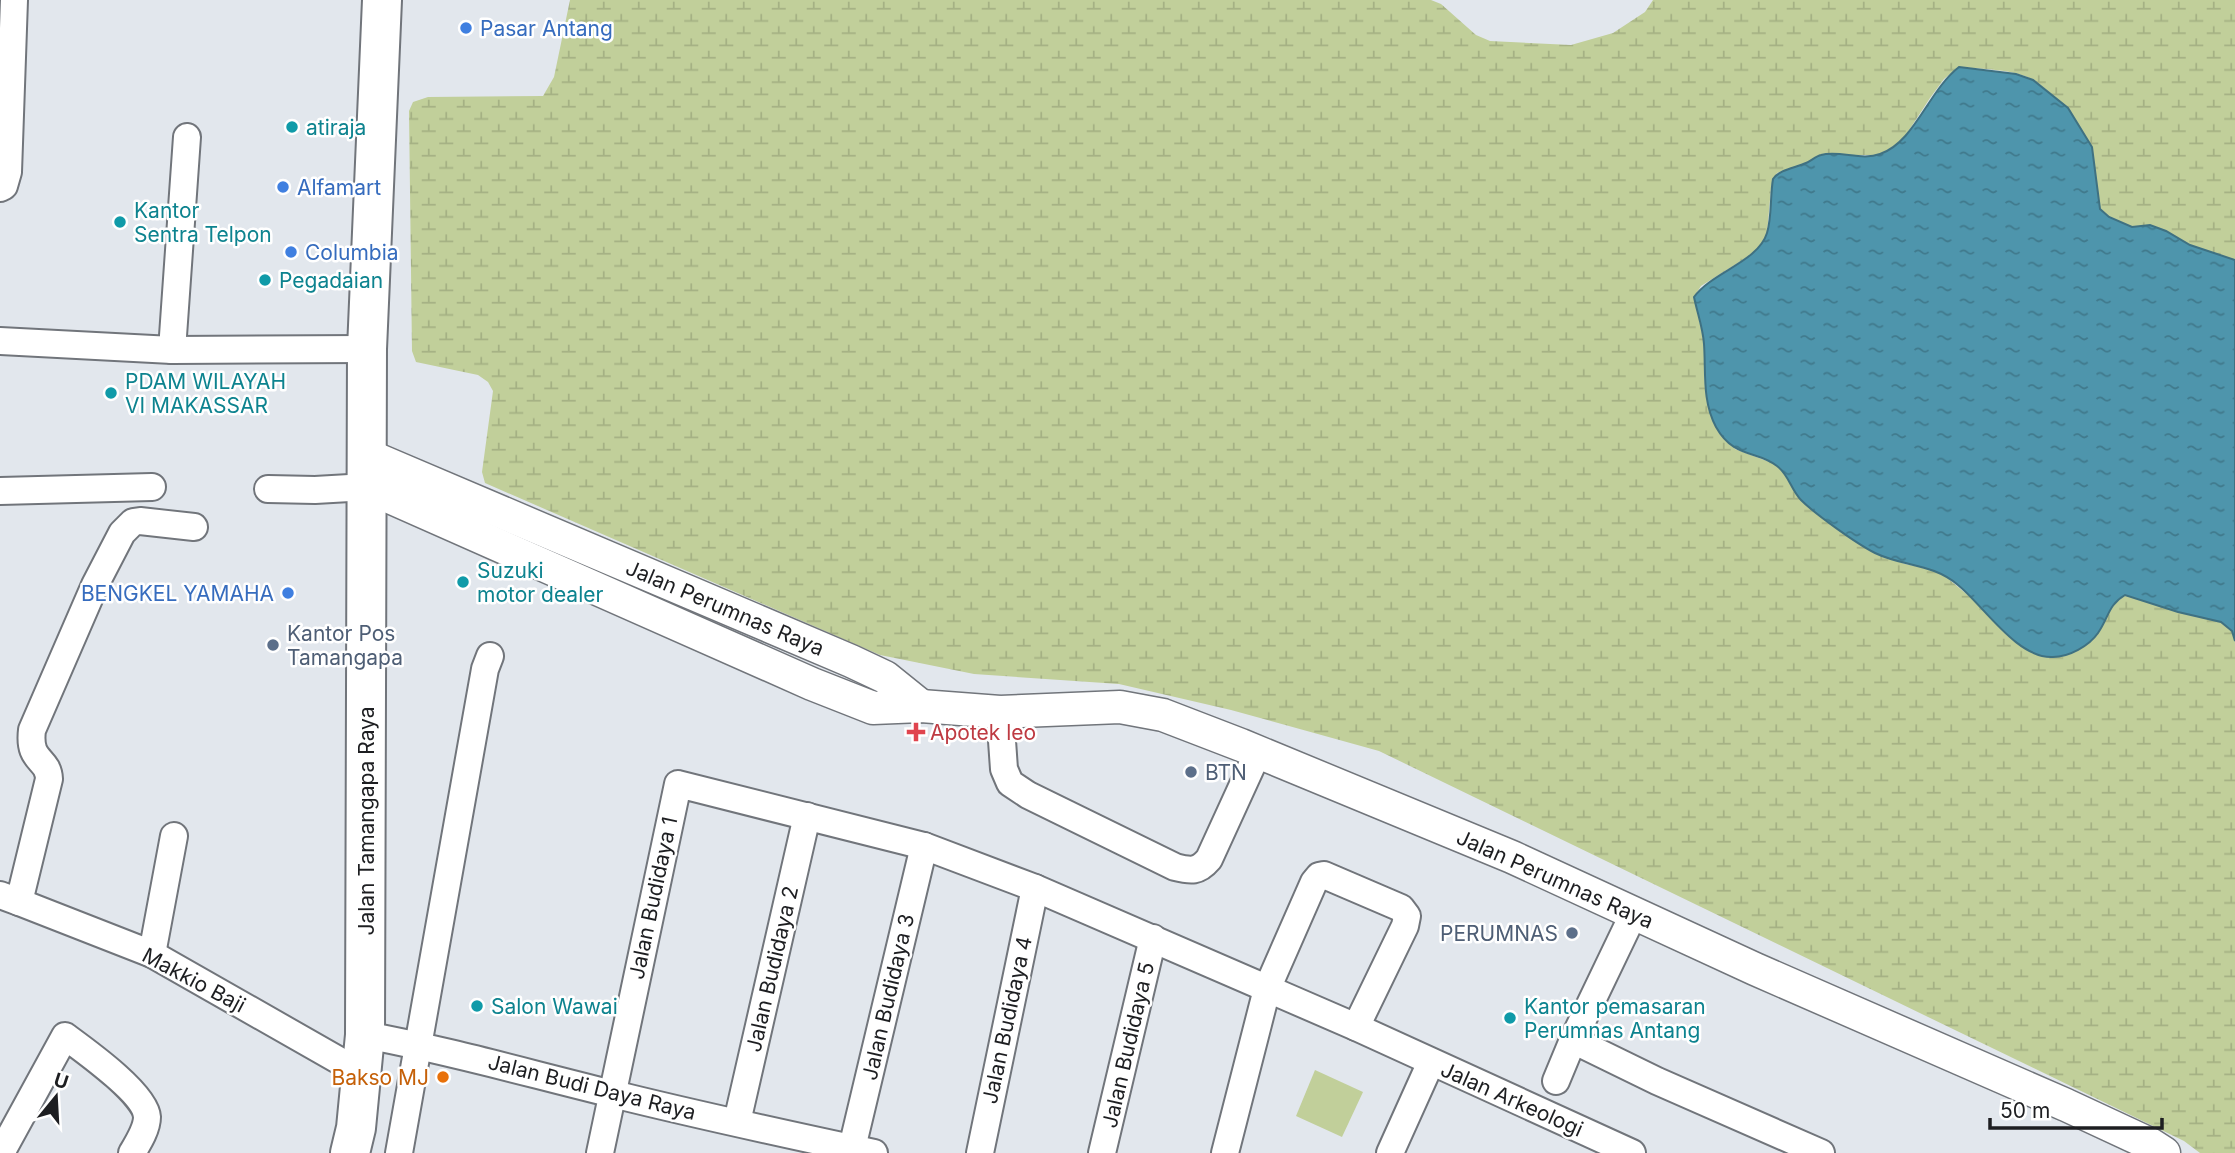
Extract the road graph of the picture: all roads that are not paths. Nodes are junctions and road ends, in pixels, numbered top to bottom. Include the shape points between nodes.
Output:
1 (14, 0) edge
2 (382, 0) edge
3 (187, 137) dead end
4 (0, 188) edge
5 (0, 341) edge
6 (367, 349) junction
7 (172, 350) junction
8 (367, 471) junction
9 (152, 487) dead end
10 (268, 489) dead end
11 (0, 491) edge
12 (194, 527) dead end
13 (490, 656) dead end
14 (1000, 712) junction
15 (1258, 752) junction
16 (678, 784) joint
17 (807, 816) junction
18 (174, 836) dead end
19 (924, 846) junction
20 (1035, 888) junction
21 (10, 898) edge
22 (1633, 915) junction
23 (1153, 937) junction
24 (152, 954) junction
25 (1267, 989) junction
26 (1356, 1027) junction
27 (365, 1035) junction
28 (1573, 1040) junction
29 (419, 1045) junction
30 (1431, 1062) junction
31 (361, 1073) junction
32 (1556, 1081) dead end
33 (611, 1093) junction
34 (737, 1122) junction
35 (784, 1144) edge
36 (863, 1151) edge
37 (1, 1153) edge
38 (132, 1153) edge
39 (350, 1153) edge
40 (399, 1153) edge
41 (600, 1153) edge
42 (979, 1153) edge
43 (1102, 1153) edge
44 (1225, 1153) edge
45 (1390, 1153) edge
46 (1632, 1153) edge
47 (1821, 1153) edge
48 (2164, 1153) edge

1 - 4 street via 8,172
2 - 6 main road, Jalan Tamangapa Raya
3 - 7 street
5 - 7 street
6 - 7 street
6 - 8 main road, Jalan Tamangapa Raya
8 - 10 street via 315,490
8 - 14 street, Jalan Perumnas Raya via 812,684 873,708 921,706
8 - 27 main road, Jalan Tamangapa Raya
9 - 11 street
12 - 21 street via 133,522 122,533 95,585 32,730 31,746 48,779
13 - 29 street
14 - 15 street, Jalan Perumnas Raya via 1120,707 1163,715
14 - 15 street via 1004,769 1010,783 1175,867 1192,871 1209,859
15 - 22 street, Jalan Perumnas Raya via 1512,857
16 - 17 street, Jalan Arkeologi
16 - 33 street, Jalan Budidaya 1
17 - 19 street, Jalan Arkeologi
17 - 34 street, Jalan Budidaya 2
18 - 24 street
19 - 20 street, Jalan Arkeologi
19 - 36 street, Jalan Budidaya 3
20 - 23 street, Jalan Arkeologi
20 - 42 street, Jalan Budidaya 4
21 - 24 street, Makkio Baji
22 - 28 street
22 - 48 street, Jalan Perumnas Raya via 2066,1105
23 - 25 street, Jalan Arkeologi
23 - 43 street, Jalan Budidaya 5
24 - 31 street, Makkio Baji
25 - 26 street, Jalan Arkeologi
25 - 26 street via 1314,883 1324,875 1401,908 1406,916
25 - 44 street
26 - 30 street, Jalan Arkeologi
27 - 29 street, Jalan Budi Daya Raya
27 - 31 main road, Jalan Tamangapa Raya
28 - 32 street
28 - 47 street
29 - 33 street, Jalan Budi Daya Raya
29 - 40 street
30 - 45 street
30 - 46 street, Jalan Arkeologi
31 - 39 main road, Jalan Tamangapa Raya
33 - 34 street, Jalan Budi Daya Raya
33 - 41 street, Jalan Budidaya 1
34 - 35 street, Jalan Budi Daya Raya
35 - 36 street, Jalan Budi Daya Raya
37 - 38 street via 65,1036 145,1108 146,1123

